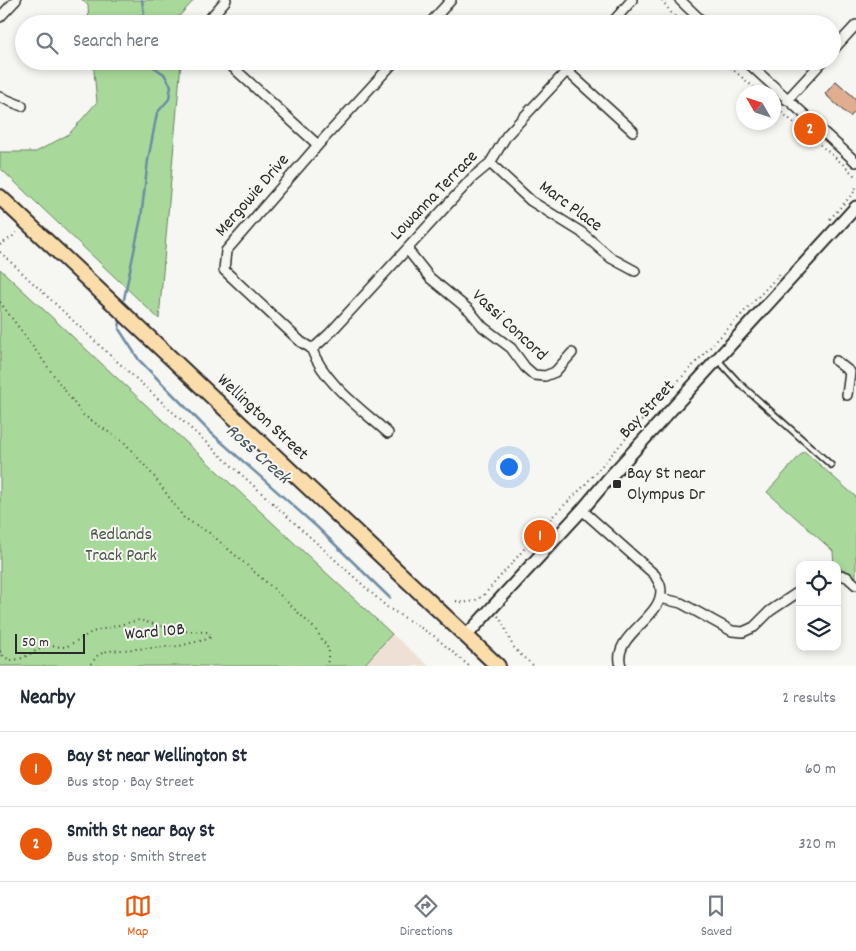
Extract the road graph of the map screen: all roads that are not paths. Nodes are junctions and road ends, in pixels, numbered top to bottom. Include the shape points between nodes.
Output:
1 (16, 0) edge
2 (226, 0) edge
3 (451, 0) edge
4 (632, 0) edge
5 (680, 0) edge
6 (213, 15) edge
7 (437, 15) edge
8 (619, 15) edge
9 (696, 15) edge
10 (0, 18) edge
11 (856, 24) edge
12 (841, 41) edge
13 (236, 70) edge
14 (387, 70) edge
15 (755, 70) edge
16 (814, 70) edge
17 (567, 71) joint
18 (0, 97) edge
19 (787, 100) junction
20 (22, 106) dead end
21 (633, 131) dead end
22 (318, 145) junction
23 (856, 162) edge
24 (490, 163) junction
25 (0, 197) edge
26 (856, 207) edge
27 (407, 249) junction
28 (635, 271) dead end
29 (311, 348) junction
30 (572, 353) dead end
31 (718, 360) junction
32 (836, 361) dead end
33 (853, 370) edge
34 (847, 395) dead end
35 (388, 433) dead end
36 (831, 466) dead end
37 (582, 510) junction
38 (841, 575) edge
39 (856, 585) edge
40 (796, 594) edge
41 (660, 598) junction
42 (466, 636) junction
43 (498, 666) edge
44 (621, 666) edge

1 - 10 street
2 - 6 street
3 - 7 street
4 - 8 street
5 - 9 street
11 - 12 street
13 - 22 street
14 - 22 street, Mergowie Drive
15 - 19 street
16 - 19 street
17 - 21 street
17 - 24 street, Lowanna Terrace via 507,135
18 - 20 street
19 - 23 street
22 - 29 street, Mergowie Drive via 226,251 224,270
24 - 27 street, Lowanna Terrace via 472,178
24 - 28 street, Marc Place via 531,200 581,232 611,258
25 - 42 main road, Wellington Street
26 - 31 street, Bay Street
27 - 29 street, Lowanna Terrace via 329,334
27 - 30 street, Vassi Concord via 430,278 464,305 483,327 512,348 525,368 534,375 545,376 554,372
29 - 35 street via 320,366 342,391
31 - 36 lane
31 - 37 street, Bay Street
32 - 33 street
33 - 34 street
37 - 41 street via 654,575 660,587
37 - 42 street, Bay Street
38 - 39 street
40 - 41 street via 743,632 732,631 681,603
41 - 44 street via 625,641 620,651
42 - 43 main road, Wellington Street

